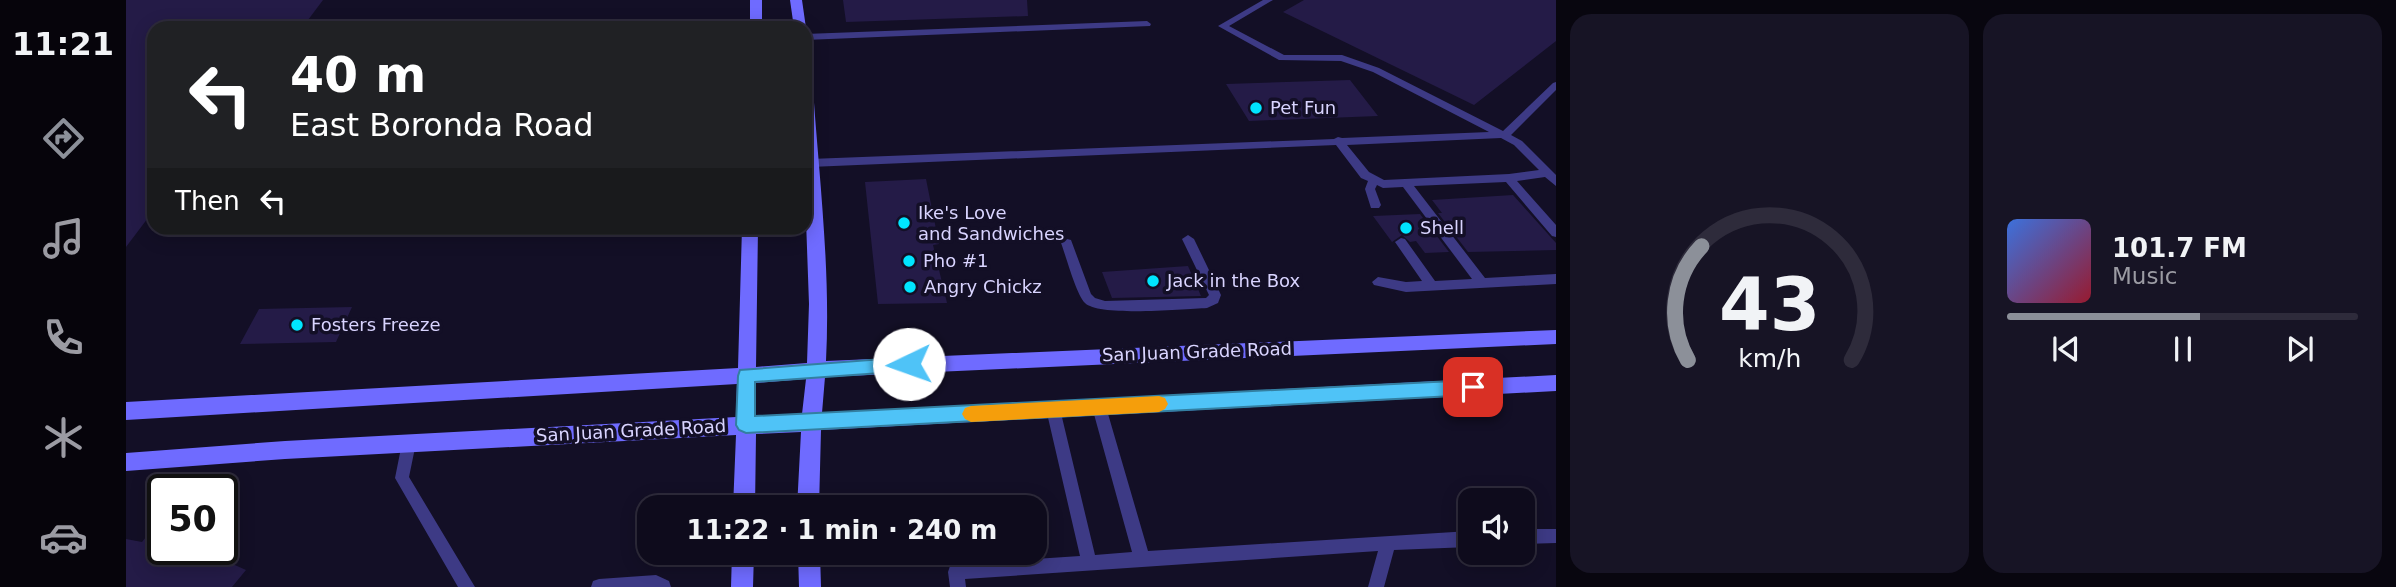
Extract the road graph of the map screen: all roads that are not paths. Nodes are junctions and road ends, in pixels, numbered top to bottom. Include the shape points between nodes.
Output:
1 (756, 0) edge
2 (796, 0) edge
3 (1269, 0) edge
4 (756, 21) edge
5 (799, 21) edge
6 (1147, 24) dead end
7 (812, 37) edge
8 (1556, 85) edge
9 (1505, 135) junction
10 (1338, 141) junction
11 (812, 163) edge
12 (1552, 177) edge
13 (1509, 178) junction
14 (1373, 181) junction
15 (1407, 185) junction
16 (812, 198) edge
17 (1375, 205) dead end
18 (1556, 233) edge
19 (750, 235) edge
20 (1188, 239) dead end
21 (1401, 242) dead end
22 (1067, 243) dead end
23 (1556, 279) edge
24 (1378, 282) dead end
25 (1480, 282) junction
26 (1432, 286) junction
27 (1556, 337) edge
28 (817, 369) junction
29 (747, 376) junction
30 (1556, 383) edge
31 (1099, 407) junction
32 (1054, 410) junction
33 (126, 411) edge
34 (812, 422) junction
35 (746, 425) junction
36 (409, 443) junction
37 (126, 462) edge
38 (744, 495) edge
39 (808, 495) edge
40 (1556, 536) edge
41 (1535, 537) edge
42 (1458, 540) edge
43 (1388, 543) junction
44 (1142, 559) junction
45 (1089, 563) junction
46 (743, 565) edge
47 (809, 565) edge
48 (467, 587) edge
49 (599, 587) edge
50 (663, 587) edge
51 (742, 587) edge
52 (810, 587) edge
53 (958, 587) edge
54 (1376, 587) edge

1 - 4 main road
2 - 5 main road
3 - 9 lane via 1222,26 1282,58 1342,58 1376,70
6 - 7 lane
8 - 9 lane
9 - 10 lane
9 - 12 lane
10 - 11 lane
10 - 14 lane
12 - 13 lane
13 - 15 lane
13 - 18 lane
14 - 15 lane
14 - 17 lane via 1370,189
15 - 25 lane
16 - 28 main road
19 - 29 main road
20 - 22 lane via 1215,295 1207,303 1105,306 1091,302
21 - 26 lane
23 - 25 lane
24 - 26 lane
25 - 26 lane
27 - 28 main road, San Juan Grade Road
28 - 29 main road, San Juan Grade Road
28 - 34 main road
29 - 33 main road, San Juan Grade Road
29 - 35 main road
30 - 31 main road, San Juan Grade Road
31 - 32 main road, San Juan Grade Road
31 - 44 lane
32 - 34 main road, San Juan Grade Road
32 - 45 lane
34 - 35 main road, San Juan Grade Road
34 - 39 main road
35 - 36 main road, San Juan Grade Road
35 - 38 main road
36 - 37 main road, San Juan Grade Road
36 - 48 lane via 402,478
40 - 41 lane
42 - 43 lane
43 - 44 lane
43 - 54 lane
44 - 45 lane
45 - 53 lane via 956,572
46 - 51 main road
47 - 52 main road
49 - 50 lane via 656,583

